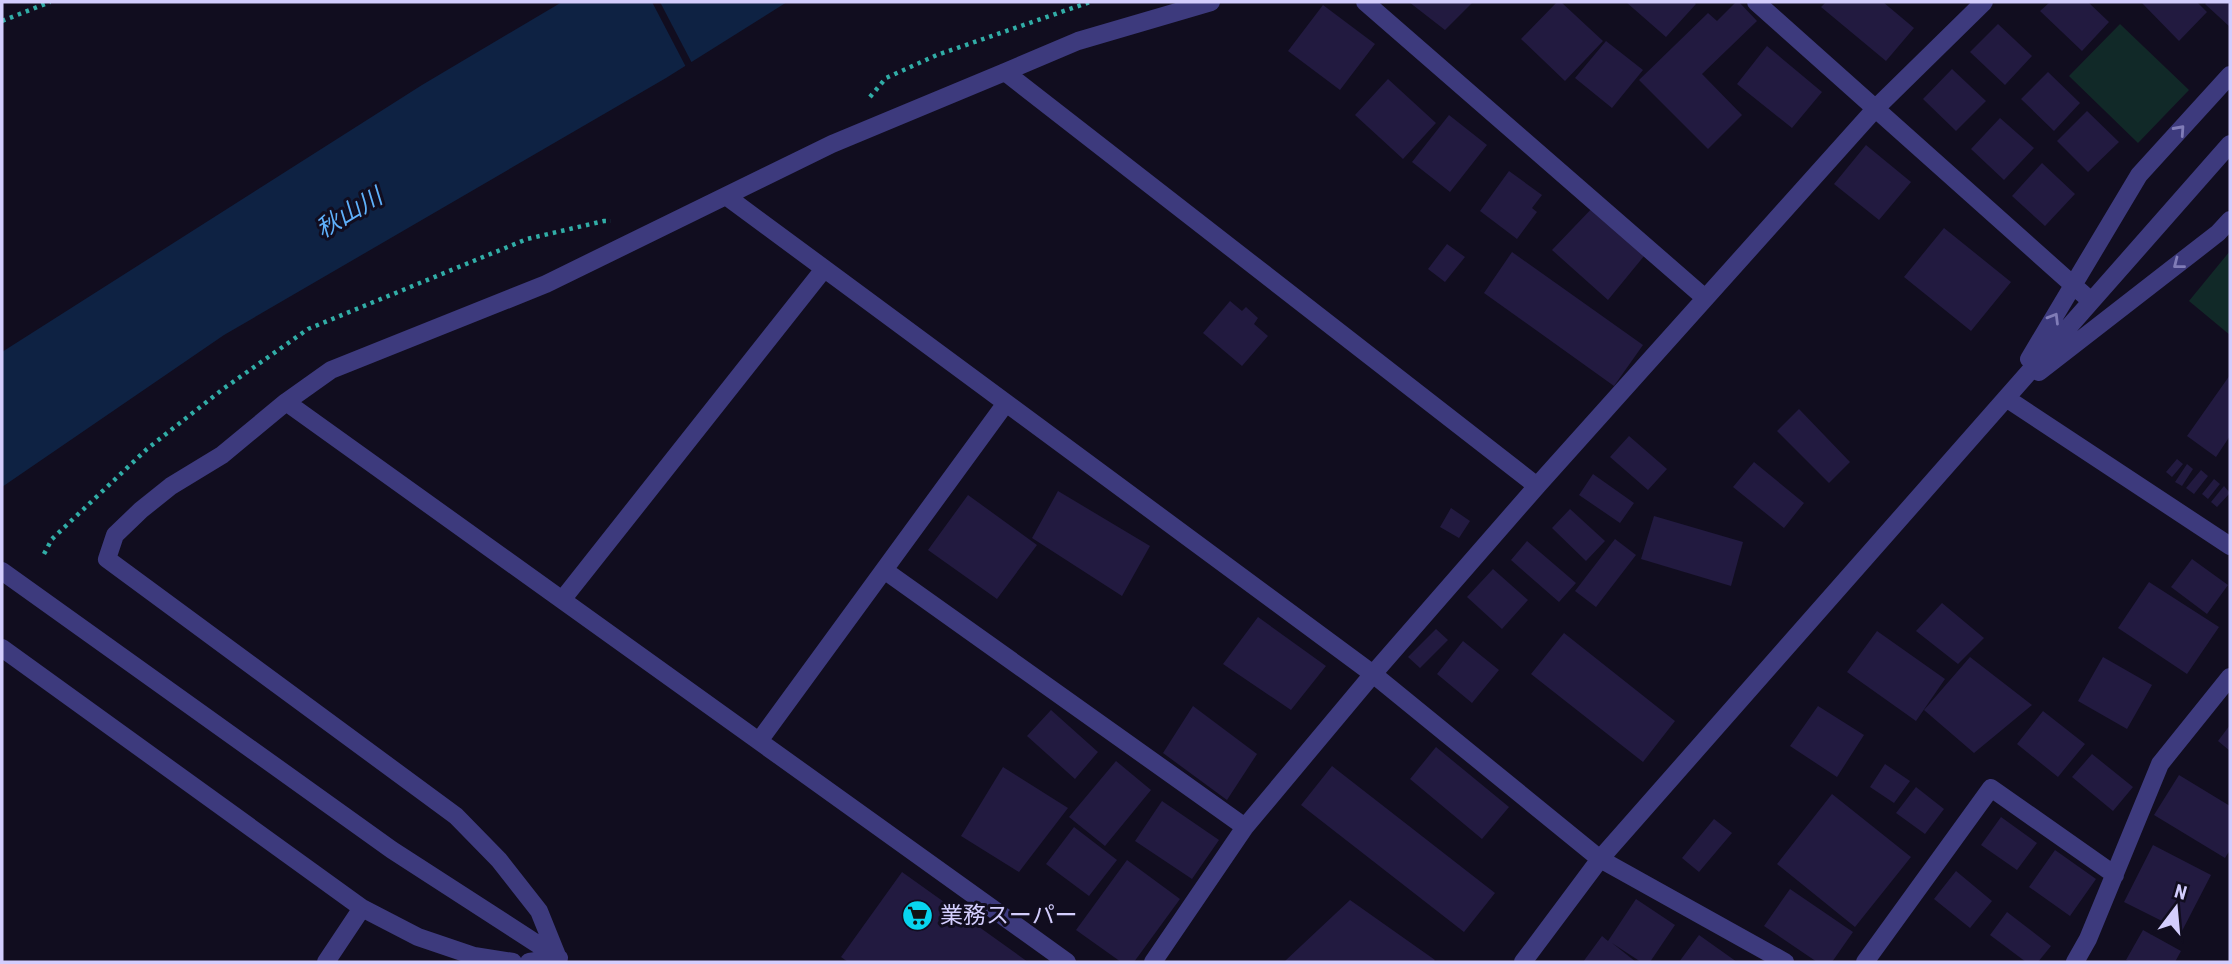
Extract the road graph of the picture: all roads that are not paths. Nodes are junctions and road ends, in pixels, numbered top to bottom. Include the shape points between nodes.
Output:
1 (1211, 2) edge
2 (1365, 2) edge
3 (1756, 2) edge
4 (1984, 2) edge
5 (1005, 72) junction
6 (2230, 75) edge
7 (1876, 108) junction
8 (2230, 144) edge
9 (726, 196) junction
10 (2230, 220) edge
11 (824, 269) junction
12 (2074, 285) junction
13 (1705, 298) junction
14 (2091, 301) junction
15 (2006, 398) junction
16 (286, 402) junction
17 (1006, 403) junction
18 (1537, 486) junction
19 (2230, 546) edge
20 (884, 570) junction
21 (2, 571) edge
22 (562, 600) junction
23 (2, 648) edge
24 (1373, 674) junction
25 (2230, 677) edge
26 (759, 741) junction
27 (1245, 828) junction
28 (1600, 859) junction
29 (2115, 875) junction
30 (362, 908) junction
31 (562, 960) edge
32 (326, 962) edge
33 (513, 962) edge
34 (529, 962) edge
35 (1067, 962) edge
36 (1153, 962) edge
37 (1523, 962) edge
38 (1785, 962) edge
39 (1866, 962) edge
40 (2075, 962) edge

1 - 5 street via 1078,41
2 - 13 street
3 - 7 street
4 - 7 street
5 - 9 street via 832,144
5 - 18 street
12 -> 6 street via 2139,175
7 - 12 street
7 - 13 street
8 - 14 street
9 - 11 street
9 - 16 street via 546,284 331,370
10 -> 15 street
11 - 17 street
11 - 22 street
12 - 14 street
15 -> 12 street
13 - 18 street
14 - 15 street
15 - 19 street
15 - 28 street
16 - 22 street
16 - 31 street via 222,455 141,510 115,535 107,559 456,816 539,911
17 - 20 street
17 - 24 street
18 - 24 street
20 - 26 street
20 - 27 street
21 - 31 street via 392,850
22 - 26 street
23 - 30 street
24 - 27 street
24 - 28 street
25 - 29 street via 2160,764
26 - 35 street
27 - 36 street
28 - 37 street
28 - 38 street
29 - 39 street via 1991,788
29 - 40 street
30 - 32 street
30 - 33 street via 418,937 474,956
31 - 34 street

